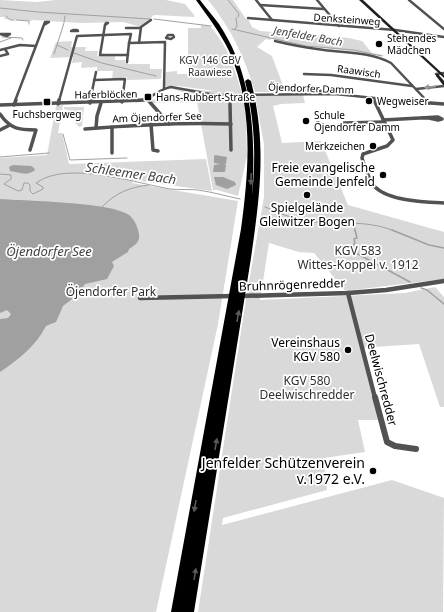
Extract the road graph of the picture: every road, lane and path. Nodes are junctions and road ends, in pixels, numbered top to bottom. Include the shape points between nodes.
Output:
1 (193, 0) edge
2 (198, 0) edge
3 (256, 0) edge
4 (317, 0) edge
5 (361, 0) edge
6 (409, 0) edge
7 (203, 2) edge
8 (260, 5) junction
9 (324, 9) junction
10 (248, 18) dead end
11 (151, 20) dead end
12 (272, 20) junction
13 (44, 25) dead end
14 (105, 25) dead end
15 (339, 26) junction
16 (126, 28) dead end
17 (141, 28) junction
18 (444, 29) edge
19 (395, 30) junction
20 (131, 34) junction
21 (140, 34) junction
22 (103, 35) junction
23 (167, 38) dead end
24 (444, 38) edge
25 (275, 41) dead end
26 (166, 42) junction
27 (129, 43) junction
28 (139, 43) junction
29 (36, 46) junction
30 (5, 49) junction
31 (0, 50) edge
32 (128, 55) junction
33 (0, 56) edge
34 (127, 62) dead end
35 (96, 72) dead end
36 (304, 74) dead end
37 (440, 74) edge
38 (444, 77) edge
39 (94, 80) junction
40 (444, 85) edge
41 (412, 86) junction
42 (164, 88) junction
43 (416, 89) junction
44 (285, 90) dead end
45 (366, 98) junction
46 (373, 99) junction
47 (148, 100) junction
48 (122, 102) junction
49 (90, 103) junction
50 (101, 103) junction
51 (58, 104) junction
52 (230, 104) dead end
53 (429, 104) junction
54 (444, 104) edge
55 (0, 105) edge
56 (14, 105) junction
57 (0, 114) edge
58 (429, 118) dead end
59 (383, 121) junction
60 (350, 123) dead end
61 (151, 124) junction
62 (169, 124) junction
63 (231, 124) junction
64 (8, 126) junction
65 (112, 127) junction
66 (96, 128) junction
67 (85, 129) dead end
68 (0, 130) edge
69 (30, 150) dead end
70 (231, 150) dead end
71 (158, 151) dead end
72 (112, 153) dead end
73 (444, 203) edge
74 (444, 281) edge
75 (348, 293) junction
76 (140, 298) dead end
77 (416, 449) dead end
78 (177, 612) edge
79 (188, 612) edge

1 - 7 highway
2 - 7 highway
3 - 8 street
4 - 9 street
5 - 19 main road
6 - 18 street
7 -> 78 highway via 230,47 240,74 250,119 251,184
79 -> 7 highway via 244,278 259,157 254,105 246,74 227,32 209,6
8 - 9 street
8 - 12 street
9 - 15 street
10 - 12 street, Denksteinweg
11 - 17 street
12 - 15 street, Denksteinweg
13 - 29 street
14 - 22 street
15 - 19 street, Denksteinweg
16 - 17 street
17 - 21 street
19 - 24 street, Denksteinweg
19 - 37 main road
20 - 21 street
20 - 22 street
20 - 27 street
21 - 28 street
22 - 32 street via 100,55
22 - 51 street via 76,34
23 - 26 street
25 - 41 street via 384,58
26 - 28 street
26 - 42 street
27 - 28 street
27 - 32 street
29 - 30 street via 22,45
29 - 56 street
30 - 31 street
30 - 33 street via 8,54
32 - 34 street
35 - 39 street
36 - 41 street, Raawisch
37 - 38 main road
37 - 40 main road
39 - 48 street via 124,79
39 - 49 street
40 -> 43 street
41 - 43 street
42 - 45 street, Öjendorfer Damm via 173,87 207,94 335,94
42 - 47 street, Haferblöcken
43 - 53 street
44 - 45 street, Öjendorfer Damm via 343,92
45 - 46 street, Öjendorfer Damm
46 - 53 street, Öjendorfer Damm
46 - 59 street
47 - 48 street, Haferblöcken
47 - 62 street
48 - 50 street, Haferblöcken
49 - 50 street, Haferblöcken
49 - 51 street, Haferblöcken
50 - 66 street
51 - 56 street, Haferblöcken
52 - 63 street
53 - 54 street, Öjendorfer Damm
55 - 56 street, Haferblöcken
57 - 64 street
58 - 59 street
59 - 60 street
59 - 73 street via 393,140 367,151 362,158 375,187 391,195
61 - 62 street, Am Öjendorfer See
61 - 65 street, Am Öjendorfer See
61 - 71 street via 153,150
62 - 63 street, Am Öjendorfer See
63 - 70 street
64 - 68 street
64 - 69 street via 14,129 36,130
65 - 66 street, Am Öjendorfer See
65 - 72 street
66 - 67 street, Am Öjendorfer See
74 - 75 street, Bruhnrögenredder
75 - 76 street, Bruhnrögenredder
75 - 77 street, Deelwischredder via 387,442 395,446

